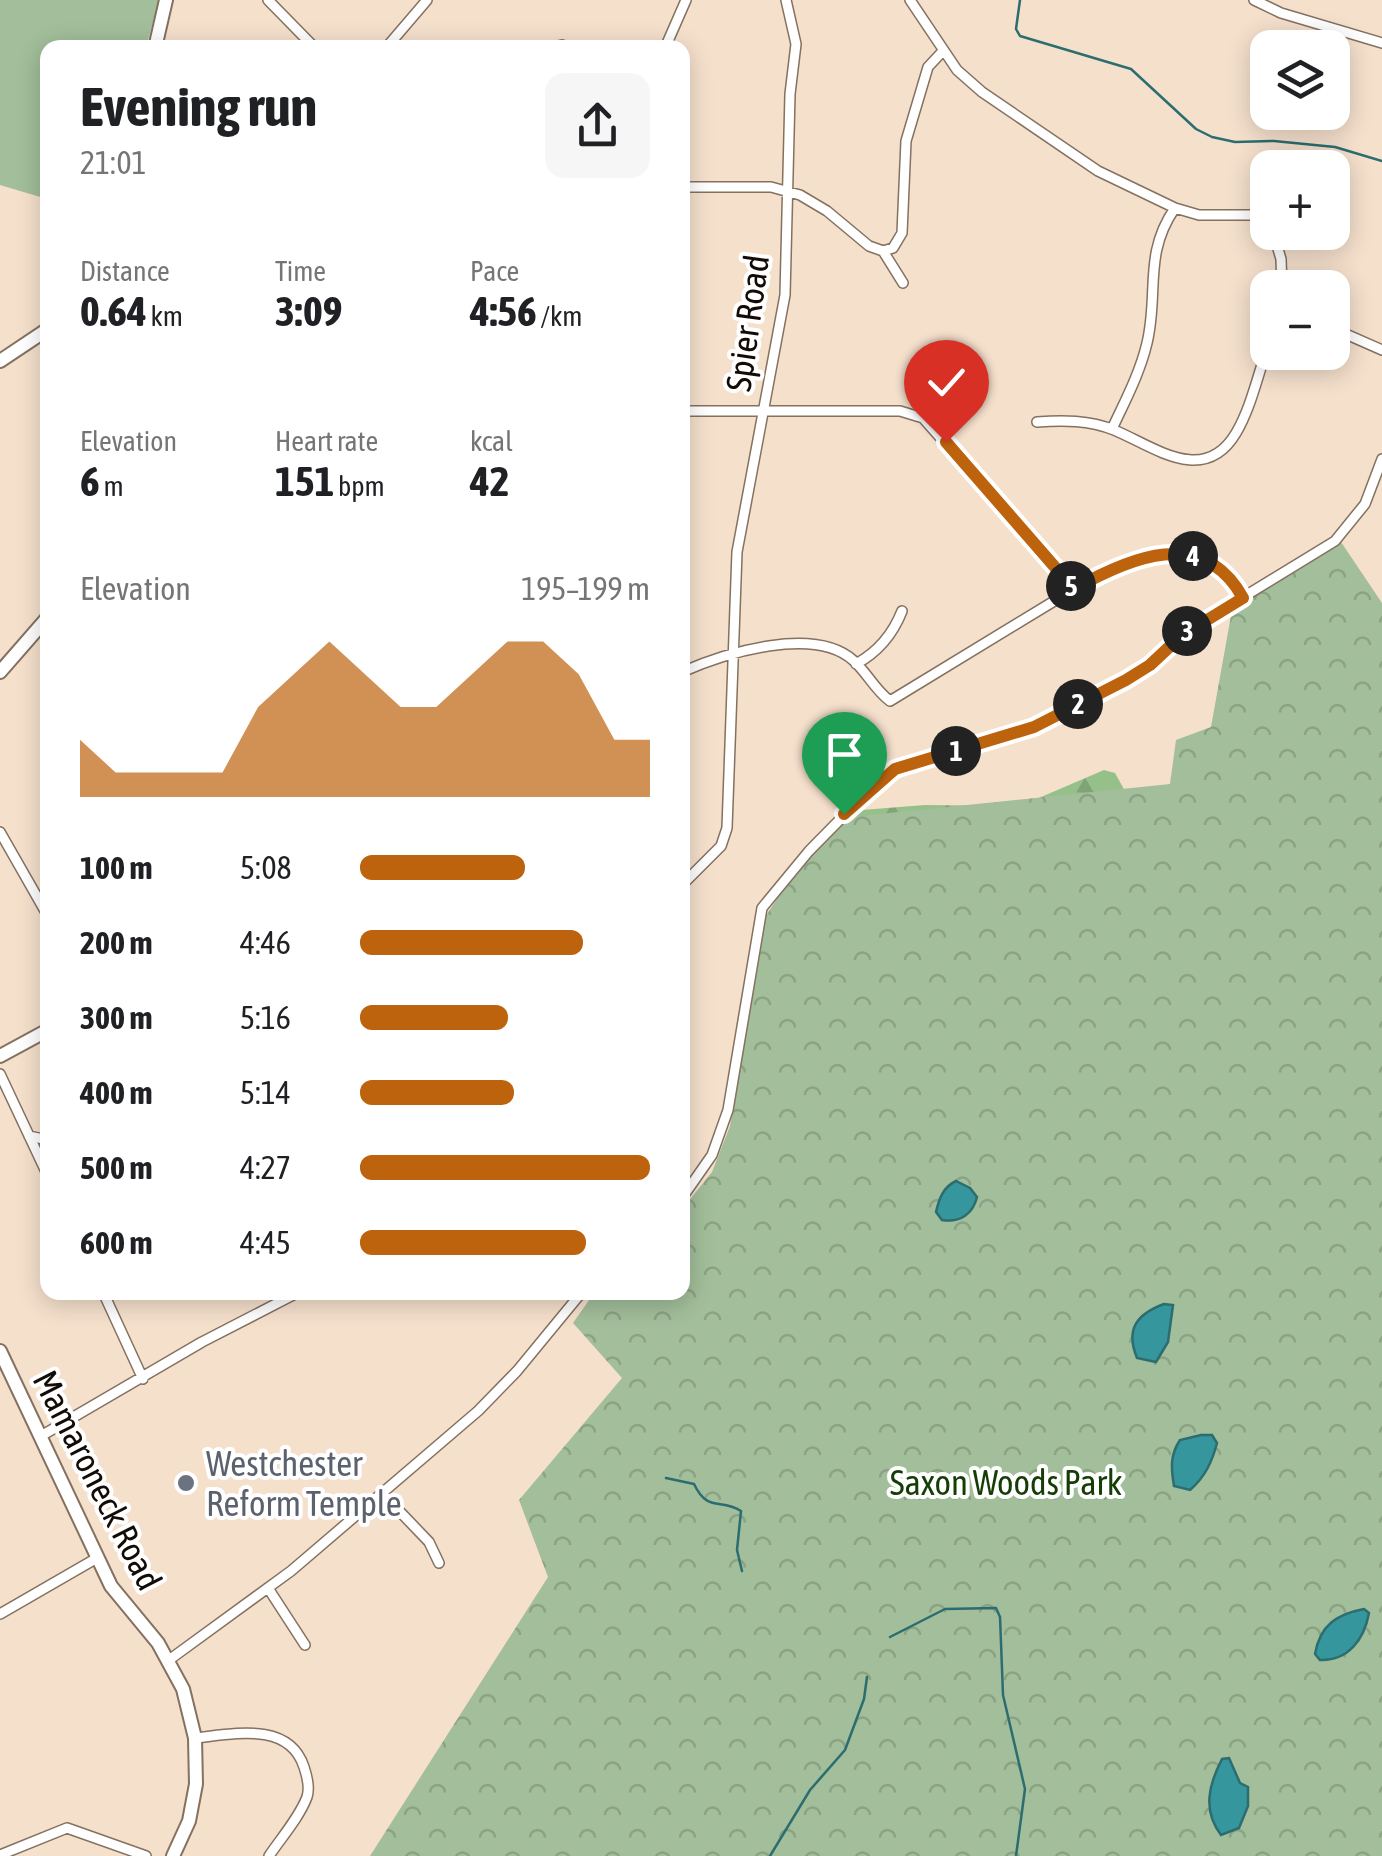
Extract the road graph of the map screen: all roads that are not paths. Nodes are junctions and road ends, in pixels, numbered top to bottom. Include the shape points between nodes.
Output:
1 (166, 0) edge
2 (268, 0) edge
3 (428, 0) edge
4 (686, 0) edge
5 (786, 0) edge
6 (910, 0) edge
7 (1254, 0) edge
8 (157, 40) edge
9 (307, 40) edge
10 (393, 40) edge
11 (668, 40) edge
12 (1382, 43) edge
13 (942, 52) junction
14 (690, 188) edge
15 (787, 190) junction
16 (1175, 208) junction
17 (1250, 214) edge
18 (882, 251) junction
19 (903, 283) dead end
20 (40, 335) edge
21 (1350, 336) edge
22 (1382, 350) edge
23 (0, 361) edge
24 (1260, 370) edge
25 (762, 410) junction
26 (690, 412) edge
27 (1037, 422) dead end
28 (1112, 429) junction
29 (1382, 459) edge
30 (1074, 589) junction
31 (1243, 598) junction
32 (902, 611) dead end
33 (40, 626) edge
34 (733, 654) junction
35 (856, 664) junction
36 (690, 669) edge
37 (0, 672) edge
38 (0, 832) edge
39 (690, 877) edge
40 (40, 902) edge
41 (40, 1034) edge
42 (0, 1056) edge
43 (0, 1074) edge
44 (29, 1136) junction
45 (40, 1138) edge
46 (40, 1159) edge
47 (690, 1187) edge
48 (106, 1300) edge
49 (283, 1300) edge
50 (575, 1300) edge
51 (0, 1352) edge
52 (5, 1373) edge
53 (143, 1379) junction
54 (41, 1436) junction
55 (383, 1494) junction
56 (97, 1558) junction
57 (439, 1563) dead end
58 (268, 1588) junction
59 (0, 1614) edge
60 (304, 1645) dead end
61 (170, 1660) junction
62 (195, 1738) junction
63 (0, 1855) edge
64 (146, 1856) edge
65 (174, 1856) edge
66 (268, 1856) edge

1 - 8 street
2 - 9 street
3 - 10 street
4 - 11 street
5 - 15 street, Spier Road via 796,44
6 - 13 street
7 - 12 street
13 - 16 street via 982,92 1067,151
13 - 18 street via 928,68 906,141 902,233 893,248
14 - 15 street
15 - 18 street
15 - 25 street, Spier Road via 785,295
16 - 17 street
16 - 28 street via 1155,248 1144,354
18 - 19 street
20 - 23 street
21 - 22 street
24 - 28 street via 1238,432 1217,454 1193,461 1170,457
25 - 26 street
25 - 30 street via 900,411 922,418
25 - 34 street, Spier Road via 738,552
27 - 28 street
29 - 31 street via 1371,492 1341,535
30 - 31 street via 1137,558 1178,554 1205,560
30 - 35 street via 890,701
31 - 47 street via 1126,680 1034,727 895,769 809,851 762,908 728,1110 712,1156
32 - 35 street via 880,647
33 - 37 street
34 - 35 street via 816,644
34 - 36 street
34 - 39 street, Spier Road via 727,828 721,846
38 - 40 street
41 - 42 street
43 - 44 street
44 - 45 street
44 - 46 street
48 - 53 street
49 - 53 street
50 - 55 street via 497,1393
51 - 52 street, Mamaroneck Road
52 - 54 street, Mamaroneck Road
53 - 54 street
54 - 56 street, Mamaroneck Road
55 - 57 street
55 - 58 street
56 - 59 street
56 - 61 street, Mamaroneck Road via 119,1600
58 - 60 street
58 - 61 street
61 - 62 street, Mamaroneck Road
62 - 65 street, Mamaroneck Road via 193,1806
62 - 66 street via 272,1734 302,1758 308,1795
63 - 64 street via 66,1828

